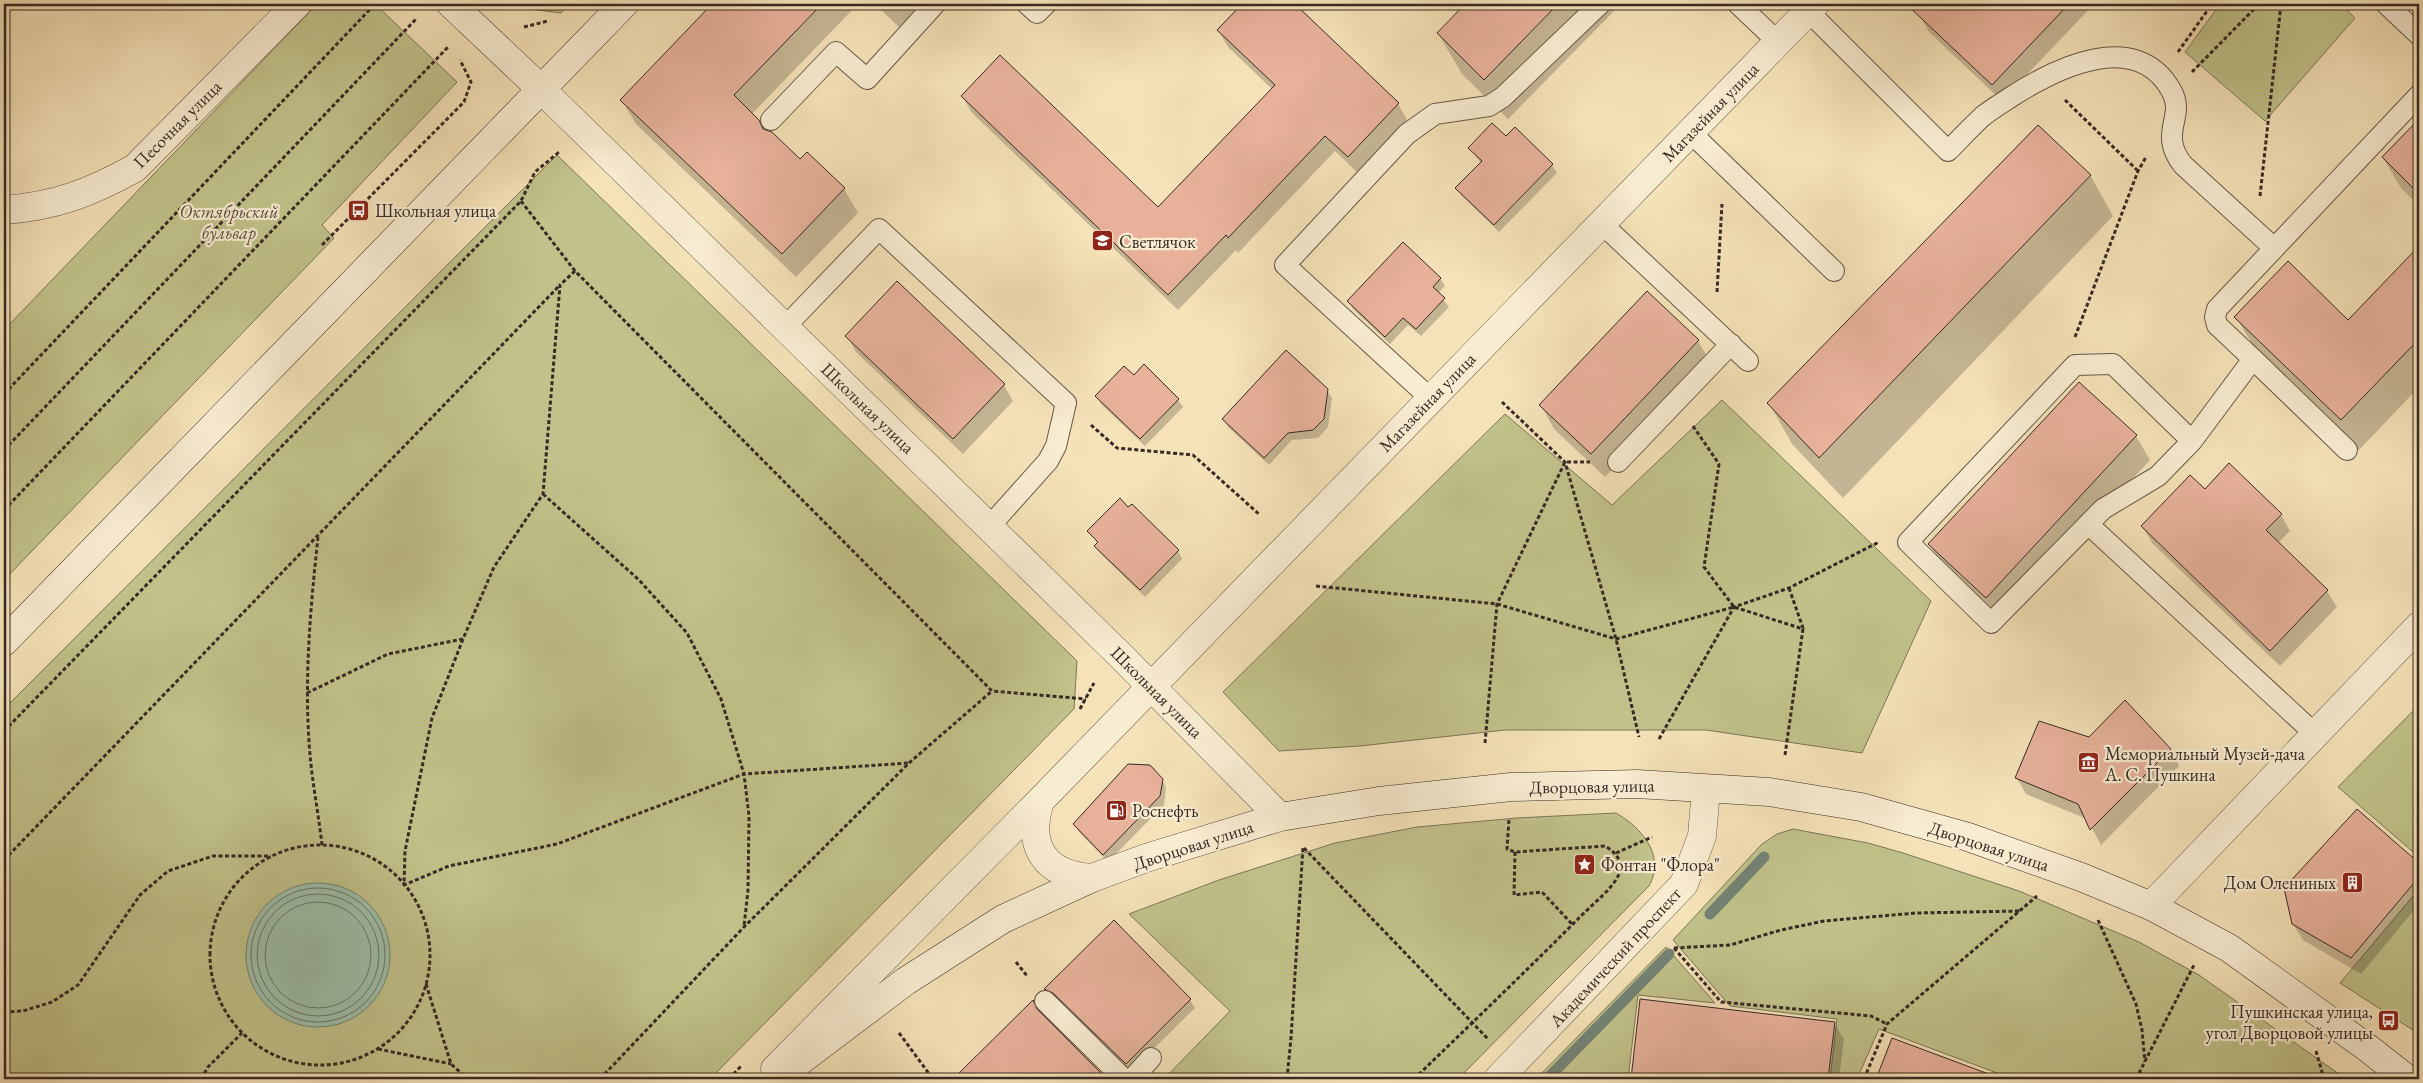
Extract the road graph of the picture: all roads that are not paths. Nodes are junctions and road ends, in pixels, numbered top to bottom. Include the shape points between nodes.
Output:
1 (297, 4) edge
2 (451, 4) edge
3 (624, 4) edge
4 (935, 4) edge
5 (1027, 4) edge
6 (1046, 4) edge
7 (1600, 4) edge
8 (1738, 4) edge
9 (2386, 4) edge
10 (1811, 7) edge
11 (2419, 35) edge
12 (1778, 42) junction
13 (542, 90) junction
14 (2419, 95) edge
15 (771, 120) dead end
16 (1690, 132) junction
17 (4, 210) edge
18 (1601, 223) junction
19 (2274, 248) junction
20 (1834, 271) dead end
21 (784, 327) junction
22 (1731, 344) junction
23 (2253, 359) junction
24 (1748, 361) dead end
25 (1431, 399) junction
26 (2192, 441) junction
27 (2346, 450) dead end
28 (1618, 462) dead end
29 (2088, 524) junction
30 (989, 527) junction
31 (2419, 626) edge
32 (4, 642) edge
33 (1152, 686) junction
34 (2315, 734) junction
35 (1706, 789) junction
36 (1040, 801) junction
37 (1280, 817) junction
38 (1092, 878) junction
39 (2151, 906) junction
40 (1045, 1001) dead end
41 (1151, 1058) dead end
42 (1503, 1078) edge
43 (765, 1079) edge
44 (776, 1079) edge
45 (1124, 1079) edge
46 (1132, 1079) edge
47 (2407, 1079) edge

1 - 17 street, Песочная улица via 135,168 104,186 73,198 38,207
2 - 13 street, Школьная улица
3 - 13 street
4 - 15 lane via 867,79 836,52
5 - 6 lane via 1037,13
7 - 25 lane via 1503,97 1489,106 1435,114 1407,134 1284,265
8 - 12 lane
9 - 11 lane
10 - 12 street, Магазейная улица
10 - 19 lane via 1948,151 1984,115 2041,77 2083,60 2110,57 2139,60 2161,74 2173,92 2177,106 2171,131 2174,154
12 - 16 street, Магазейная улица
13 - 21 street, Школьная улица
13 - 32 street
14 - 19 lane
16 - 18 street, Магазейная улица
16 - 20 lane
18 - 22 lane
18 - 25 street, Магазейная улица
19 - 23 lane via 2222,303 2215,317 2217,325
21 - 30 street, Школьная улица
21 - 30 lane via 879,229 1066,403 1056,446 1048,461
22 - 24 lane
22 - 28 lane
23 - 26 lane
23 - 27 lane
25 - 33 street, Магазейная улица
26 - 29 lane via 2158,476 2103,509
26 - 29 lane via 2112,364 2075,365 1908,542 1991,623
29 - 34 lane
30 - 33 street, Школьная улица
31 - 34 street
33 - 36 street, Магазейная улица
33 - 37 street, Школьная улица
34 - 39 street
35 - 37 street, Дворцовая улица via 1636,784 1511,787 1379,801
35 - 39 street, Дворцовая улица via 1769,792 1870,810 1968,837 2081,876
35 - 42 street, Академический проспект via 1702,836 1684,884
36 - 38 street via 1034,819 1035,838 1043,856 1056,870 1073,877
36 - 43 street, Магазейная улица
37 - 38 street, Дворцовая улица
38 - 44 street, Дворцовая улица via 1003,919 906,981
39 - 47 street, Дворцовая улица via 2229,948
40 - 45 lane
41 - 46 lane

